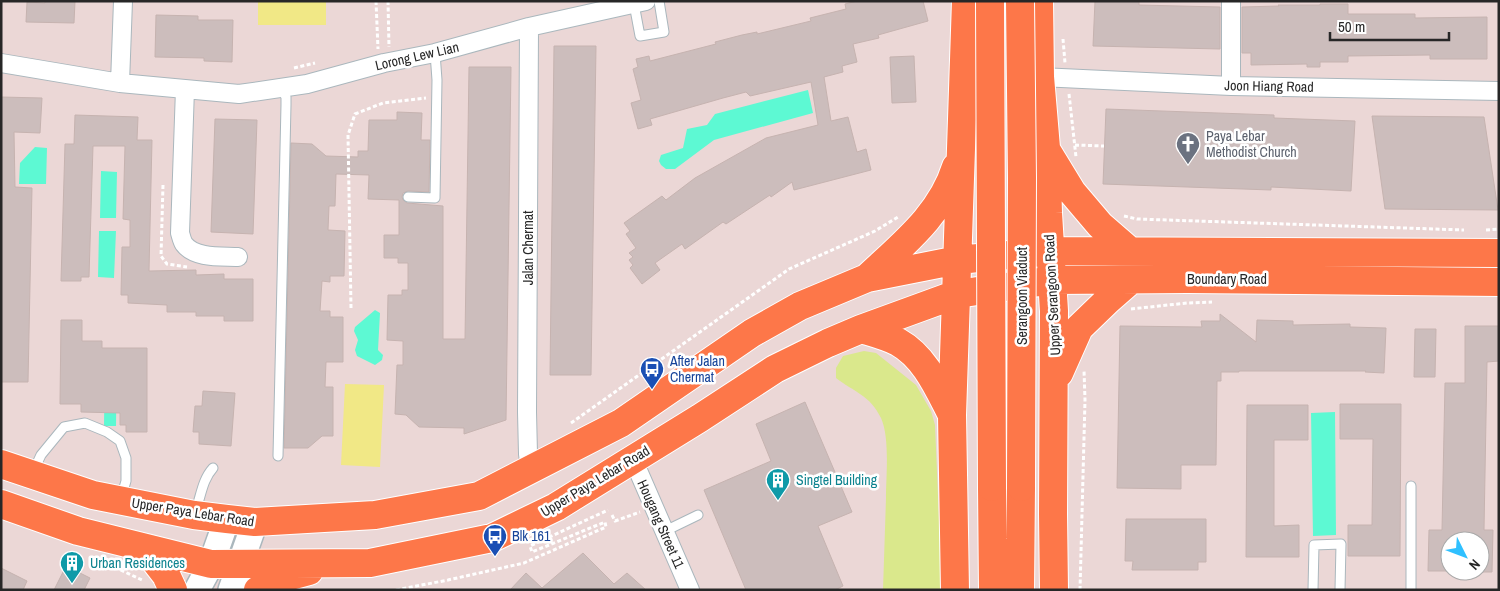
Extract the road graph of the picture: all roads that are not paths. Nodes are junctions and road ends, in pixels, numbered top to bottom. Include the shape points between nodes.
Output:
1 (123, 1) edge
2 (659, 1) edge
3 (966, 1) edge
4 (990, 1) edge
5 (1020, 1) edge
6 (1039, 1) edge
7 (1231, 1) edge
8 (640, 3) edge
9 (529, 28) junction
10 (435, 54) junction
11 (1, 63) edge
12 (1040, 77) junction
13 (120, 83) junction
14 (1231, 86) junction
15 (280, 87) junction
16 (185, 89) junction
17 (1499, 91) edge
18 (962, 146) junction
19 (1046, 148) junction
20 (408, 197) dead end
21 (1050, 251) junction
22 (1130, 251) junction
23 (1499, 252) edge
24 (238, 257) dead end
25 (958, 260) junction
26 (867, 278) junction
27 (1132, 279) junction
28 (1052, 280) junction
29 (1499, 282) edge
30 (957, 294) junction
31 (861, 329) junction
32 (1055, 384) junction
33 (952, 415) junction
34 (278, 456) dead end
35 (633, 459) junction
36 (1, 464) edge
37 (213, 468) dead end
38 (530, 469) junction
39 (32, 475) junction
40 (1411, 486) dead end
41 (120, 500) junction
42 (1, 504) edge
43 (194, 515) junction
44 (698, 515) dead end
45 (227, 519) junction
46 (255, 522) junction
47 (665, 531) junction
48 (145, 548) junction
49 (370, 562) junction
50 (240, 563) junction
51 (211, 564) junction
52 (173, 590) edge
53 (197, 590) edge
54 (231, 590) edge
55 (258, 590) edge
56 (690, 590) edge
57 (954, 590) edge
58 (993, 590) edge
59 (1020, 590) edge
60 (1054, 590) edge
61 (1313, 590) edge
62 (1340, 590) edge
63 (1412, 590) edge

1 - 13 street
2 - 8 lane via 664,32 640,36
3 - 18 main road
4 - 58 main road, bridge
5 - 59 main road, Serangoon Viaduct, bridge
6 - 12 main road, Upper Serangoon Road
7 - 14 street
8 - 9 street, Lorong Lew Lian
9 - 10 street, Lorong Lew Lian
9 - 38 street, Jalan Chermat via 527,412
10 - 15 street, Lorong Lew Lian via 384,63 307,84
10 - 20 lane via 435,198
11 - 13 street, Lorong Lew Lian
12 - 14 street, Joon Hiang Road
12 - 19 main road, Upper Serangoon Road
13 - 16 street, Lorong Lew Lian
14 - 17 street, Joon Hiang Road
15 - 16 street, Lorong Lew Lian via 240,94
15 - 34 lane via 286,104
16 - 24 street via 180,233 191,251
18 - 25 main road
18 - 26 main road via 950,184 937,208
19 - 21 main road, Upper Serangoon Road
19 - 22 main road via 1072,192 1100,225
21 - 22 main road, Boundary Road
21 - 25 main road, Boundary Road
21 - 28 main road, Upper Serangoon Road
22 - 23 main road, Boundary Road
25 - 26 main road, Upper Paya Lebar Road
25 - 30 main road
26 - 38 main road, Upper Paya Lebar Road via 800,306 752,333 621,423
27 - 28 main road, Boundary Road
27 - 29 main road, Boundary Road
27 - 32 main road via 1079,328
28 - 30 main road, Boundary Road
28 - 32 main road, Upper Serangoon Road
30 - 31 main road, Upper Paya Lebar Road
30 - 33 main road
31 - 33 main road via 884,335 914,354 936,383
31 - 35 main road, Upper Paya Lebar Road via 775,369
32 - 60 main road, Upper Serangoon Road
33 - 57 main road
35 - 47 street, Hougang Street 11
35 - 49 main road, Upper Paya Lebar Road via 556,507 492,538
36 - 39 main road, Upper Paya Lebar Road
37 - 43 lane via 206,475
38 - 46 main road, Upper Paya Lebar Road via 479,496 375,515
39 - 41 main road, Upper Paya Lebar Road via 93,495
39 - 41 lane via 41,455 64,427 85,424 120,441 126,458 126,482
40 - 63 lane
41 - 43 main road, Upper Paya Lebar Road
42 - 48 main road, Upper Paya Lebar Road via 78,531
43 - 45 main road, Upper Paya Lebar Road
44 - 47 lane
45 - 46 main road, Upper Paya Lebar Road
45 - 51 main road
46 - 50 main road
47 - 56 street, Hougang Street 11
48 - 51 main road, Upper Paya Lebar Road
48 - 52 main road
49 - 50 main road, Upper Paya Lebar Road
49 - 55 main road via 307,571
50 - 51 main road, Upper Paya Lebar Road
50 - 54 main road
51 - 53 main road
61 - 62 lane via 1314,545 1341,544

